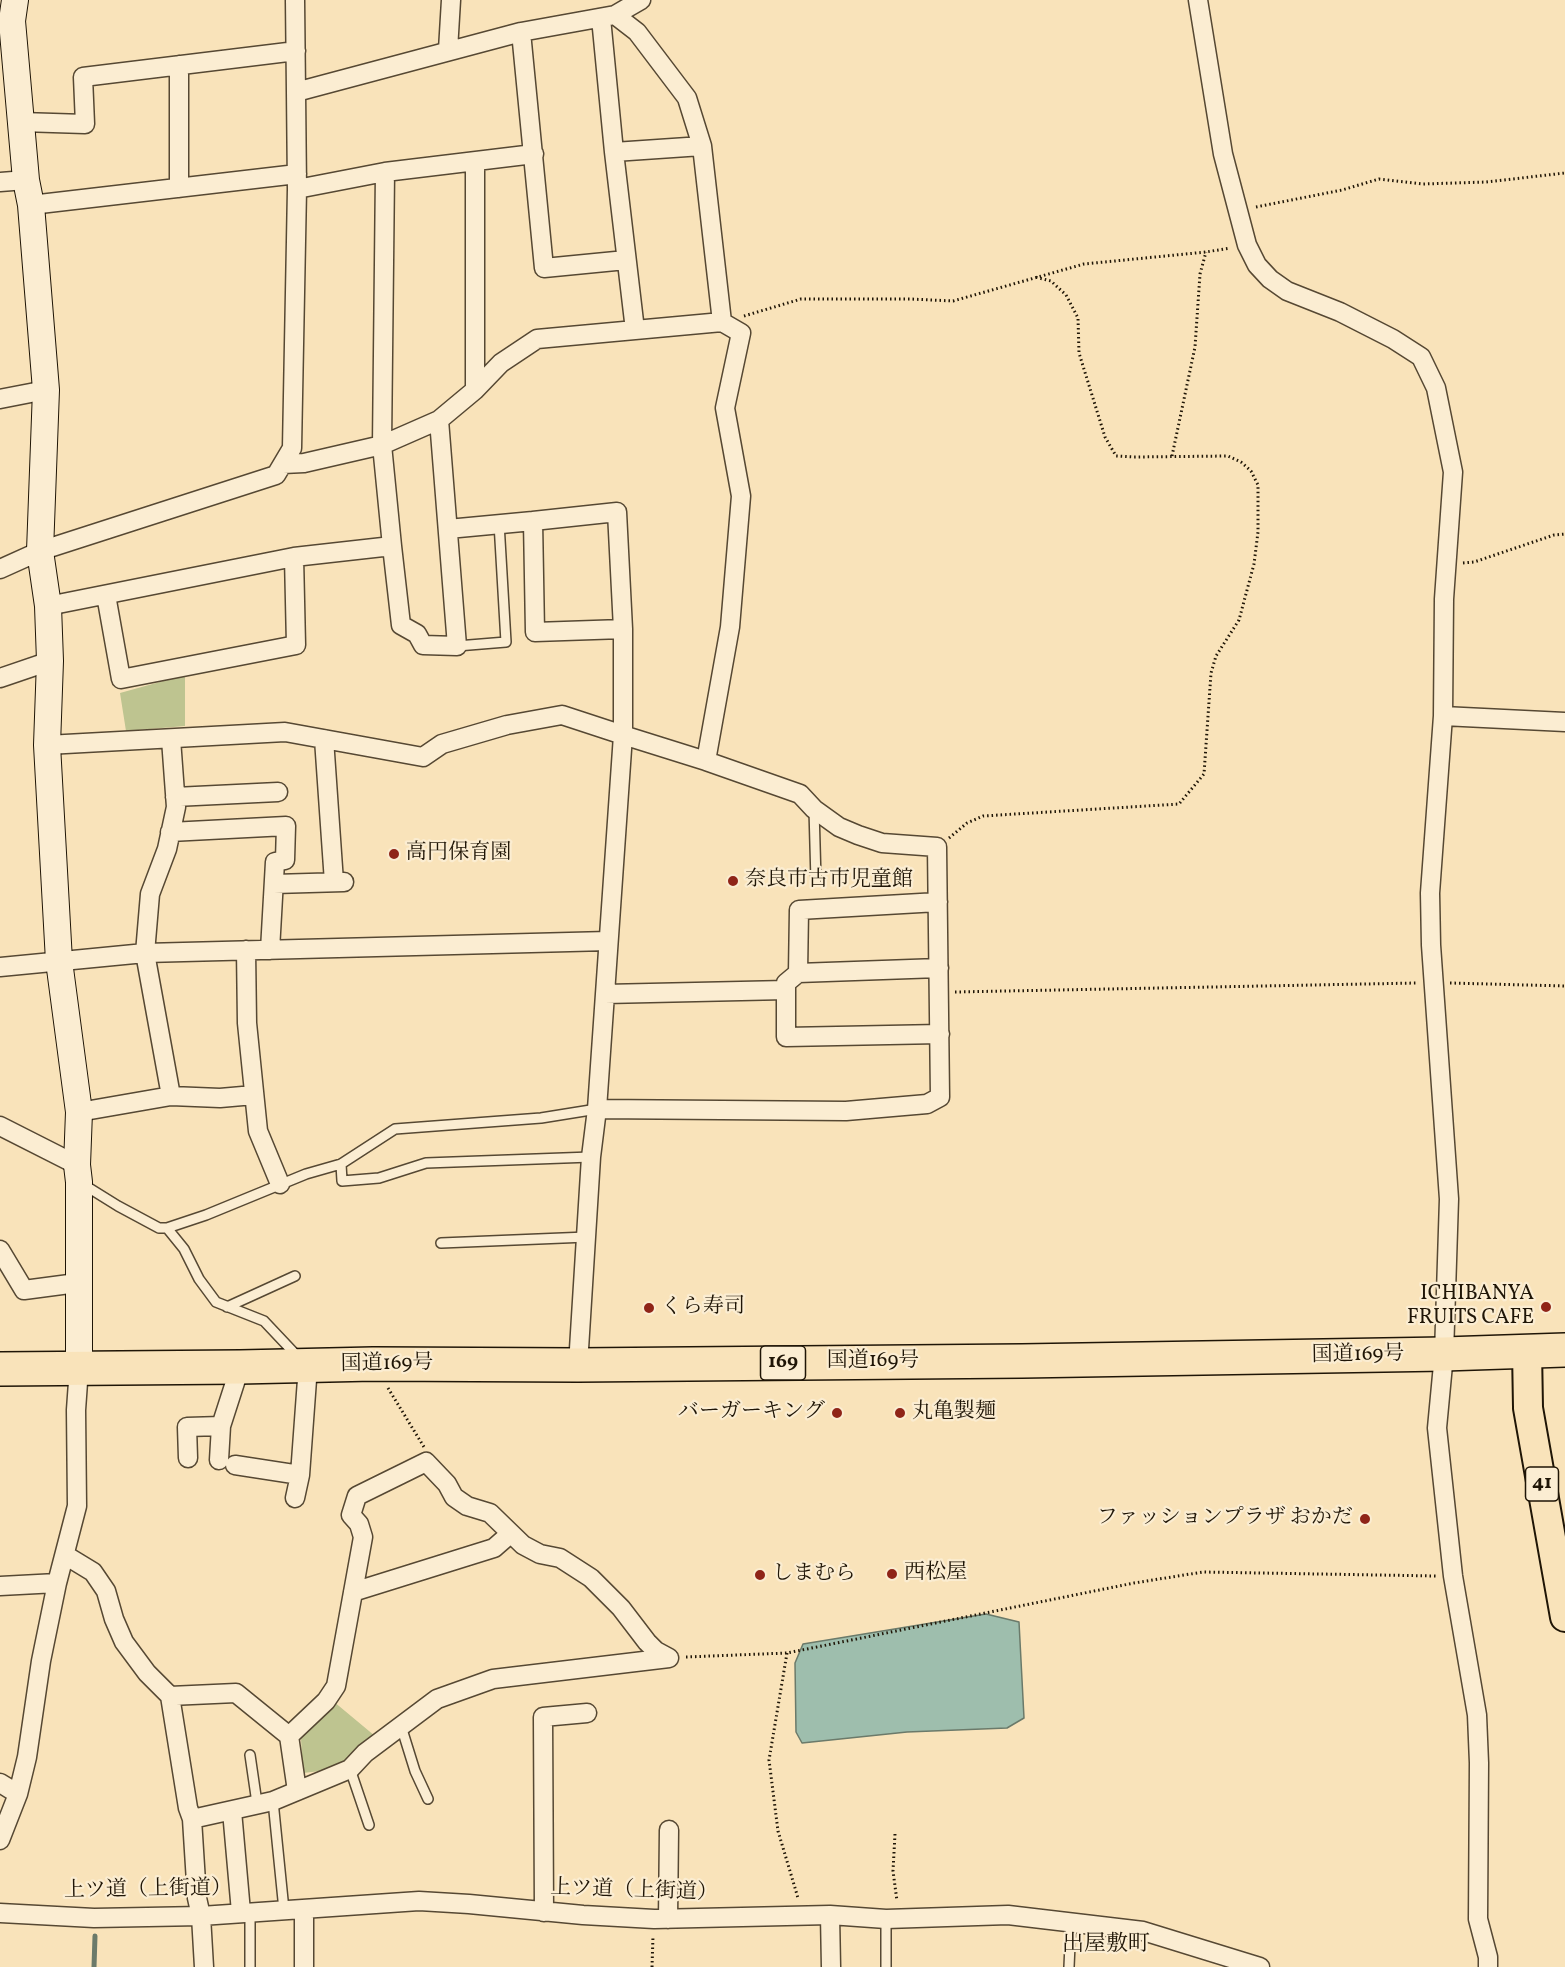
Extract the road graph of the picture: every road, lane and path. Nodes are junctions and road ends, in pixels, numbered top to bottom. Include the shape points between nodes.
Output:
1 (295, 0) edge
2 (451, 0) edge
3 (641, 0) edge
4 (1198, 0) edge
5 (9, 14) edge
6 (608, 16) junction
7 (521, 32) junction
8 (448, 50) junction
9 (296, 51) junction
10 (179, 65) junction
11 (296, 92) junction
12 (21, 122) junction
13 (702, 146) junction
14 (614, 152) junction
15 (534, 154) junction
16 (476, 162) junction
17 (385, 172) junction
18 (1565, 173) edge
19 (26, 180) junction
20 (0, 182) edge
21 (297, 182) junction
22 (179, 188) junction
23 (31, 205) junction
24 (1237, 210) junction
25 (1247, 245) junction
26 (1206, 252) junction
27 (626, 260) junction
28 (1035, 277) junction
29 (722, 322) junction
30 (635, 330) junction
31 (46, 390) junction
32 (475, 390) junction
33 (0, 399) edge
34 (439, 420) junction
35 (382, 445) junction
36 (1172, 456) junction
37 (283, 464) junction
38 (533, 521) junction
39 (499, 523) junction
40 (448, 529) junction
41 (1565, 534) edge
42 (392, 546) junction
43 (40, 550) junction
44 (294, 557) junction
45 (1446, 565) junction
46 (0, 569) edge
47 (106, 595) junction
48 (48, 606) junction
49 (623, 628) junction
50 (457, 646) junction
51 (50, 661) junction
52 (0, 678) edge
53 (1443, 716) junction
54 (1565, 722) edge
55 (623, 735) junction
56 (171, 738) junction
57 (324, 740) junction
58 (47, 745) junction
59 (706, 760) junction
60 (278, 792) dead end
61 (175, 797) junction
62 (814, 809) junction
63 (171, 832) junction
64 (938, 847) junction
65 (816, 881) dead end
66 (274, 884) junction
67 (938, 902) junction
68 (608, 941) junction
69 (246, 950) junction
70 (270, 950) junction
71 (145, 953) junction
72 (59, 961) junction
73 (0, 967) edge
74 (939, 968) junction
75 (798, 973) junction
76 (1435, 983) junction
77 (1565, 986) edge
78 (786, 990) junction
79 (939, 992) junction
80 (604, 994) junction
81 (940, 1034) junction
82 (254, 1095) junction
83 (171, 1096) junction
84 (597, 1109) junction
85 (79, 1112) junction
86 (0, 1126) edge
87 (591, 1157) junction
88 (341, 1164) junction
89 (78, 1173) junction
90 (280, 1184) junction
91 (167, 1228) junction
92 (587, 1237) junction
93 (441, 1243) dead end
94 (0, 1250) edge
95 (295, 1276) dead end
96 (77, 1283) junction
97 (227, 1307) junction
98 (1527, 1350) junction
99 (1565, 1350) edge
100 (1444, 1354) junction
101 (373, 1364) junction
102 (578, 1365) junction
103 (308, 1366) junction
104 (240, 1367) junction
105 (79, 1368) junction
106 (0, 1369) edge
107 (221, 1426) junction
108 (188, 1458) dead end
109 (426, 1462) junction
110 (300, 1475) junction
111 (295, 1498) dead end
112 (510, 1534) junction
113 (65, 1556) junction
114 (1453, 1576) junction
115 (57, 1583) junction
116 (0, 1586) edge
117 (353, 1592) junction
118 (1565, 1617) edge
119 (787, 1653) junction
120 (669, 1658) junction
121 (170, 1696) junction
122 (587, 1713) dead end
123 (401, 1726) junction
124 (289, 1736) junction
125 (250, 1755) dead end
126 (350, 1768) junction
127 (0, 1783) edge
128 (297, 1791) junction
129 (18, 1794) junction
130 (428, 1799) dead end
131 (265, 1802) junction
132 (232, 1811) junction
133 (192, 1819) junction
134 (369, 1825) dead end
135 (669, 1830) dead end
136 (895, 1834) dead end
137 (0, 1840) edge
138 (304, 1909) junction
139 (284, 1910) junction
140 (245, 1912) junction
141 (544, 1912) junction
142 (0, 1913) edge
143 (830, 1915) junction
144 (201, 1916) junction
145 (803, 1917) junction
146 (661, 1919) junction
147 (892, 1919) junction
148 (1071, 1922) junction
149 (1237, 1964) edge
150 (204, 1967) edge
151 (250, 1967) edge
152 (304, 1967) edge
153 (652, 1967) edge
154 (831, 1967) edge
155 (886, 1967) edge
156 (1069, 1967) edge
157 (1260, 1967) edge
158 (1488, 1967) edge

1 - 9 street
2 - 8 street
3 - 6 street
4 - 24 street via 1223,154
5 - 12 street
6 - 7 street
6 - 13 street via 637,32 687,98
6 - 14 street
7 - 8 street
7 - 15 street
8 - 11 street
9 - 10 street
9 - 11 street
10 - 12 street via 83,76 85,124
10 - 22 street
11 - 21 street
12 - 19 street
13 - 14 street
13 - 29 street
14 - 27 street
15 - 16 street
15 - 27 street via 544,268
16 - 17 street
16 - 32 street
17 - 21 street
17 - 35 street
18 - 24 path via 1434,184 1379,179
19 - 20 street
19 - 23 street
21 - 22 street
21 - 37 street via 292,448
22 - 23 street
23 - 31 street
24 - 25 street
25 - 26 path
25 - 45 street via 1257,265 1287,291 1340,312 1421,357 1436,388 1453,472
26 - 28 path via 1084,264
26 - 36 path via 1200,274 1195,347
27 - 30 street
28 - 29 path via 953,301 801,299
28 - 36 path via 1051,281 1066,295 1078,318 1079,353 1116,456
29 - 30 street
29 - 59 street via 741,333 725,408 741,496 730,627
30 - 32 street via 537,339 501,363
31 - 33 street
31 - 43 street
32 - 34 street
34 - 35 street
34 - 40 street
35 - 37 street
35 - 42 street
36 - 64 path via 1228,456 1251,471 1258,485 1254,564 1239,620 1216,656 1211,673 1204,774 1179,804 983,816 967,823
37 - 43 street via 276,475
38 - 39 street
38 - 49 street via 535,632
38 - 49 street via 617,512
39 - 40 street
39 - 50 lane via 506,642
40 - 50 street
41 - 45 path via 1474,562
42 - 44 street
42 - 50 street via 401,625 417,634 423,645
43 - 46 street
43 - 48 street
44 - 47 street
44 - 47 street via 296,645 121,679
45 - 53 street
47 - 48 street
48 - 51 street
49 - 55 street
51 - 52 street
51 - 58 street
53 - 54 street
53 - 76 street via 1430,893
55 - 57 street via 562,715 507,725 442,744 423,757
55 - 59 street
55 - 68 street
56 - 57 street via 285,732
56 - 58 street
56 - 61 street
57 - 66 street via 339,882
58 - 72 street
59 - 62 street via 800,794
60 - 61 street
61 - 63 street
62 - 64 street via 838,827 882,843
62 - 65 lane
63 - 66 street via 286,826 285,860 275,862
63 - 71 street via 150,894
64 - 67 street
66 - 70 street
67 - 74 street
67 - 75 street via 799,910
68 - 70 street
68 - 80 street
69 - 70 street
69 - 71 street
69 - 82 street via 247,1023
71 - 72 street
71 - 83 street
72 - 73 street
72 - 85 street
74 - 75 street
74 - 79 street
75 - 78 street via 786,983
76 - 77 path
76 - 79 path
76 - 100 street via 1449,1200
78 - 80 street
78 - 81 street via 786,1037
79 - 81 street
80 - 84 street
81 - 84 street via 939,1097 927,1104 846,1111
82 - 83 street
82 - 90 street via 258,1131
83 - 85 street
84 - 87 street
84 - 88 lane via 541,1118 395,1128
85 - 89 street
86 - 89 street
87 - 88 lane via 426,1163 379,1178 342,1181
87 - 92 street
88 - 90 lane
89 - 91 lane via 128,1212 159,1228
89 - 96 street
90 - 91 lane
91 - 97 lane via 216,1302
92 - 93 lane
92 - 102 street
94 - 96 street via 24,1290
95 - 97 lane
96 - 105 street
97 - 103 lane via 264,1321
98 - 99 highway, 国道169号 / 169
98 - 100 highway, 国道169号 / 169
98 - 118 main road, 41 via 1528,1408
100 - 102 highway, 国道169号 / 169
100 - 114 street via 1437,1428
101 - 102 highway, 国道169号 / 169
101 - 103 highway, 国道169号 / 169
101 - 109 path via 429,1455
103 - 104 highway, 国道169号 / 169
103 - 110 street
104 - 105 highway, 国道169号 / 169
104 - 107 street
105 - 106 highway, 国道169号 / 169
105 - 113 street via 77,1506
107 - 108 street via 187,1427
107 - 110 street via 227,1462
109 - 112 street via 454,1497 490,1513
109 - 117 street via 357,1497 351,1515 363,1537
110 - 111 street
112 - 117 street via 494,1548
112 - 120 street via 523,1545 560,1558 591,1578 621,1608 646,1642
113 - 115 street
113 - 121 street via 93,1572 106,1591 124,1642
114 - 119 path via 1203,1572
114 - 158 street via 1477,1715 1478,1919
115 - 116 street
115 - 129 street
117 - 124 street via 336,1686
119 - 120 path
119 - 145 path via 769,1760 778,1831
120 - 123 street via 493,1679 437,1699
121 - 124 street via 236,1693
121 - 133 street
122 - 141 street via 543,1717
123 - 126 street
123 - 130 lane
124 - 128 street
125 - 131 lane
126 - 128 street
126 - 134 lane
127 - 129 street
128 - 131 street
129 - 137 street
131 - 132 street
131 - 139 lane
132 - 133 street
132 - 140 street
133 - 144 street
135 - 146 street
136 - 147 path
138 - 139 street, 上ツ道（上街道）
138 - 141 street, 上ツ道（上街道） via 419,1901
138 - 152 street
139 - 140 street, 上ツ道（上街道）
140 - 144 street, 上ツ道（上街道）
140 - 151 lane
141 - 146 street, 上ツ道（上街道）
142 - 144 street, 上ツ道（上街道） via 94,1918
143 - 145 street, 上ツ道（上街道）
143 - 147 street, 上ツ道（上街道）
143 - 154 street
144 - 150 street
145 - 146 street, 上ツ道（上街道）
146 - 153 path
147 - 148 street, 上ツ道（上街道） via 1008,1915
147 - 155 lane
148 - 149 street, 上ツ道（上街道） via 1143,1931
148 - 156 lane
149 - 157 street, 上ツ道（上街道）

